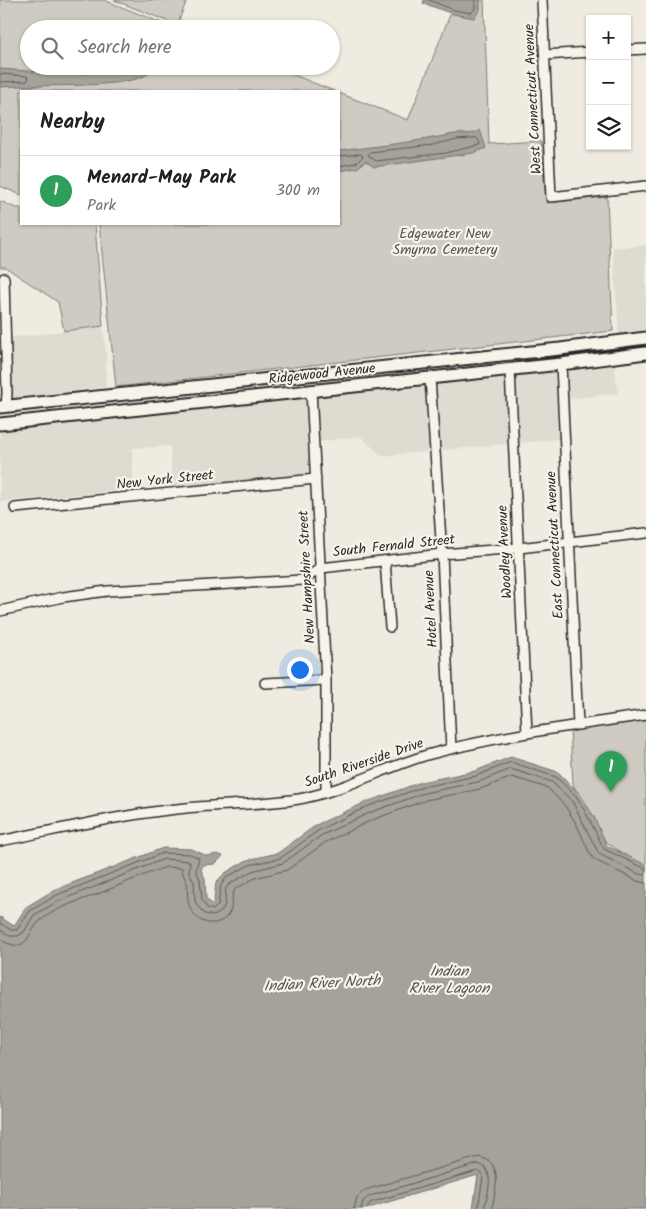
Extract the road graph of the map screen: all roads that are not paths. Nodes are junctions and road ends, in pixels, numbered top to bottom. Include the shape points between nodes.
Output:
1 (542, 0) edge
2 (646, 48) edge
3 (631, 50) edge
4 (586, 52) edge
5 (544, 55) junction
6 (646, 186) edge
7 (4, 278) dead end
8 (646, 338) edge
9 (646, 354) edge
10 (411, 364) junction
11 (561, 364) junction
12 (510, 370) junction
13 (298, 376) junction
14 (430, 378) junction
15 (314, 390) junction
16 (109, 396) junction
17 (191, 403) junction
18 (2, 410) edge
19 (15, 422) junction
20 (0, 424) edge
21 (316, 479) junction
22 (15, 508) dead end
23 (646, 533) edge
24 (569, 542) junction
25 (519, 548) junction
26 (442, 554) junction
27 (385, 561) junction
28 (321, 568) junction
29 (0, 611) edge
30 (390, 627) dead end
31 (326, 680) junction
32 (265, 683) dead end
33 (646, 715) edge
34 (578, 725) junction
35 (527, 734) junction
36 (451, 749) junction
37 (326, 792) junction
38 (0, 841) edge

1 - 5 street, West Connecticut Avenue
2 - 3 street
4 - 5 street
5 - 6 street, West Connecticut Avenue via 551,197
7 - 18 street via 7,393
8 - 10 main road, Ridgewood Avenue
9 - 11 main road, Ridgewood Avenue
10 - 13 main road, Ridgewood Avenue
10 - 15 main road via 402,373 326,382
11 - 12 main road, Ridgewood Avenue
11 - 24 street, East Connecticut Avenue
12 - 14 main road, Ridgewood Avenue
12 - 25 street, Woodley Avenue
13 - 16 main road, Ridgewood Avenue
13 - 17 main road via 287,386 206,395
14 - 15 main road, Ridgewood Avenue
14 - 26 street, Hotel Avenue
15 - 17 main road, Ridgewood Avenue
15 - 21 street, New Hampshire Street
16 - 18 main road, Ridgewood Avenue
16 - 19 main road via 94,405 29,412
17 - 19 main road, Ridgewood Avenue
19 - 20 main road, Ridgewood Avenue
21 - 22 street, New York Street
21 - 28 street, New Hampshire Street
23 - 24 street, South Fernald Street
24 - 25 street, South Fernald Street
24 - 34 street, East Connecticut Avenue
25 - 26 street, South Fernald Street
25 - 35 street, Woodley Avenue
26 - 27 street, South Fernald Street
26 - 36 street, Hotel Avenue
27 - 28 street, South Fernald Street
27 - 30 street
28 - 29 street, South Fernald Street via 303,580 106,591
28 - 31 street, New Hampshire Street
31 - 32 street
31 - 37 street, New Hampshire Street
33 - 34 street, South Riverside Drive
34 - 35 street, South Riverside Drive
35 - 36 street, South Riverside Drive
36 - 37 street, South Riverside Drive
37 - 38 street, South Riverside Drive via 260,804 155,812

